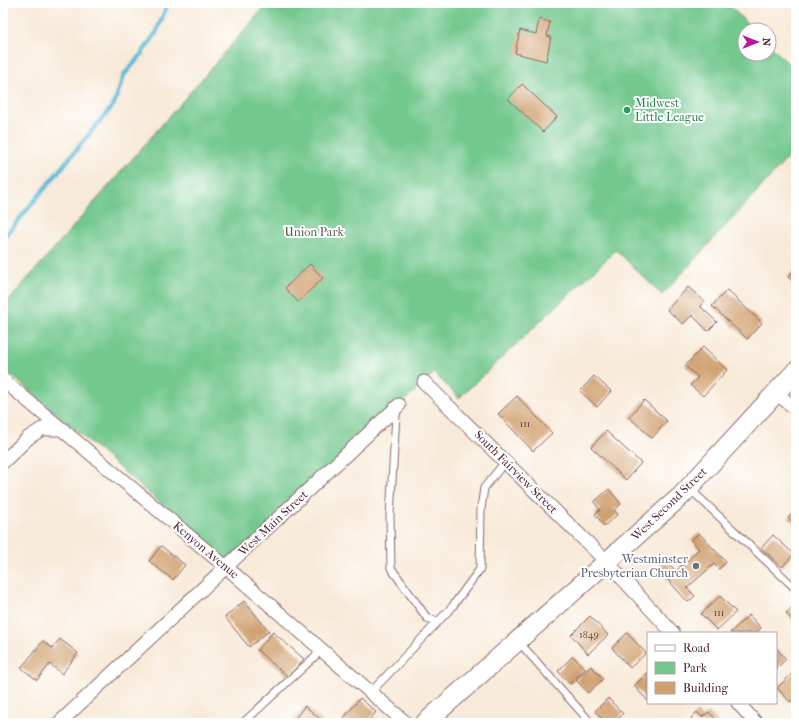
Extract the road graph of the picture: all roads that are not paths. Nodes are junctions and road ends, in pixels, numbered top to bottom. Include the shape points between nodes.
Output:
1 (796, 371) edge
2 (3, 380) edge
3 (424, 382) dead end
4 (776, 393) junction
5 (399, 405) joint
6 (796, 409) edge
7 (63, 429) junction
8 (3, 462) edge
9 (505, 462) junction
10 (688, 488) junction
11 (607, 562) junction
12 (226, 567) junction
13 (796, 589) edge
14 (438, 621) junction
15 (672, 632) edge
16 (518, 641) junction
17 (322, 650) junction
18 (371, 692) junction
19 (739, 704) edge
20 (59, 723) edge
21 (244, 723) edge
22 (406, 723) edge
23 (425, 723) edge
24 (591, 723) edge
25 (756, 723) edge

1 - 4 main road, West Second Street
2 - 7 street, Kenyon Avenue
3 - 9 street, South Fairview Street
4 - 6 street
4 - 10 main road, West Second Street
5 - 12 street, West Main Street
5 - 14 lane via 396,415 390,515 391,568 426,618
7 - 8 street via 42,429 28,438
7 - 12 street, Kenyon Avenue
9 - 11 street, South Fairview Street
9 - 14 lane via 484,488 480,569 452,607
10 - 11 main road, West Second Street
10 - 13 lane
11 - 15 street, South Fairview Street
11 - 16 main road, West Second Street
12 - 17 street, Kenyon Avenue
12 - 20 street, West Main Street
14 - 18 lane
16 - 23 main road, West Second Street
16 - 24 lane
17 - 18 street, Kenyon Avenue
17 - 21 lane
18 - 22 street, Kenyon Avenue
19 - 25 street

